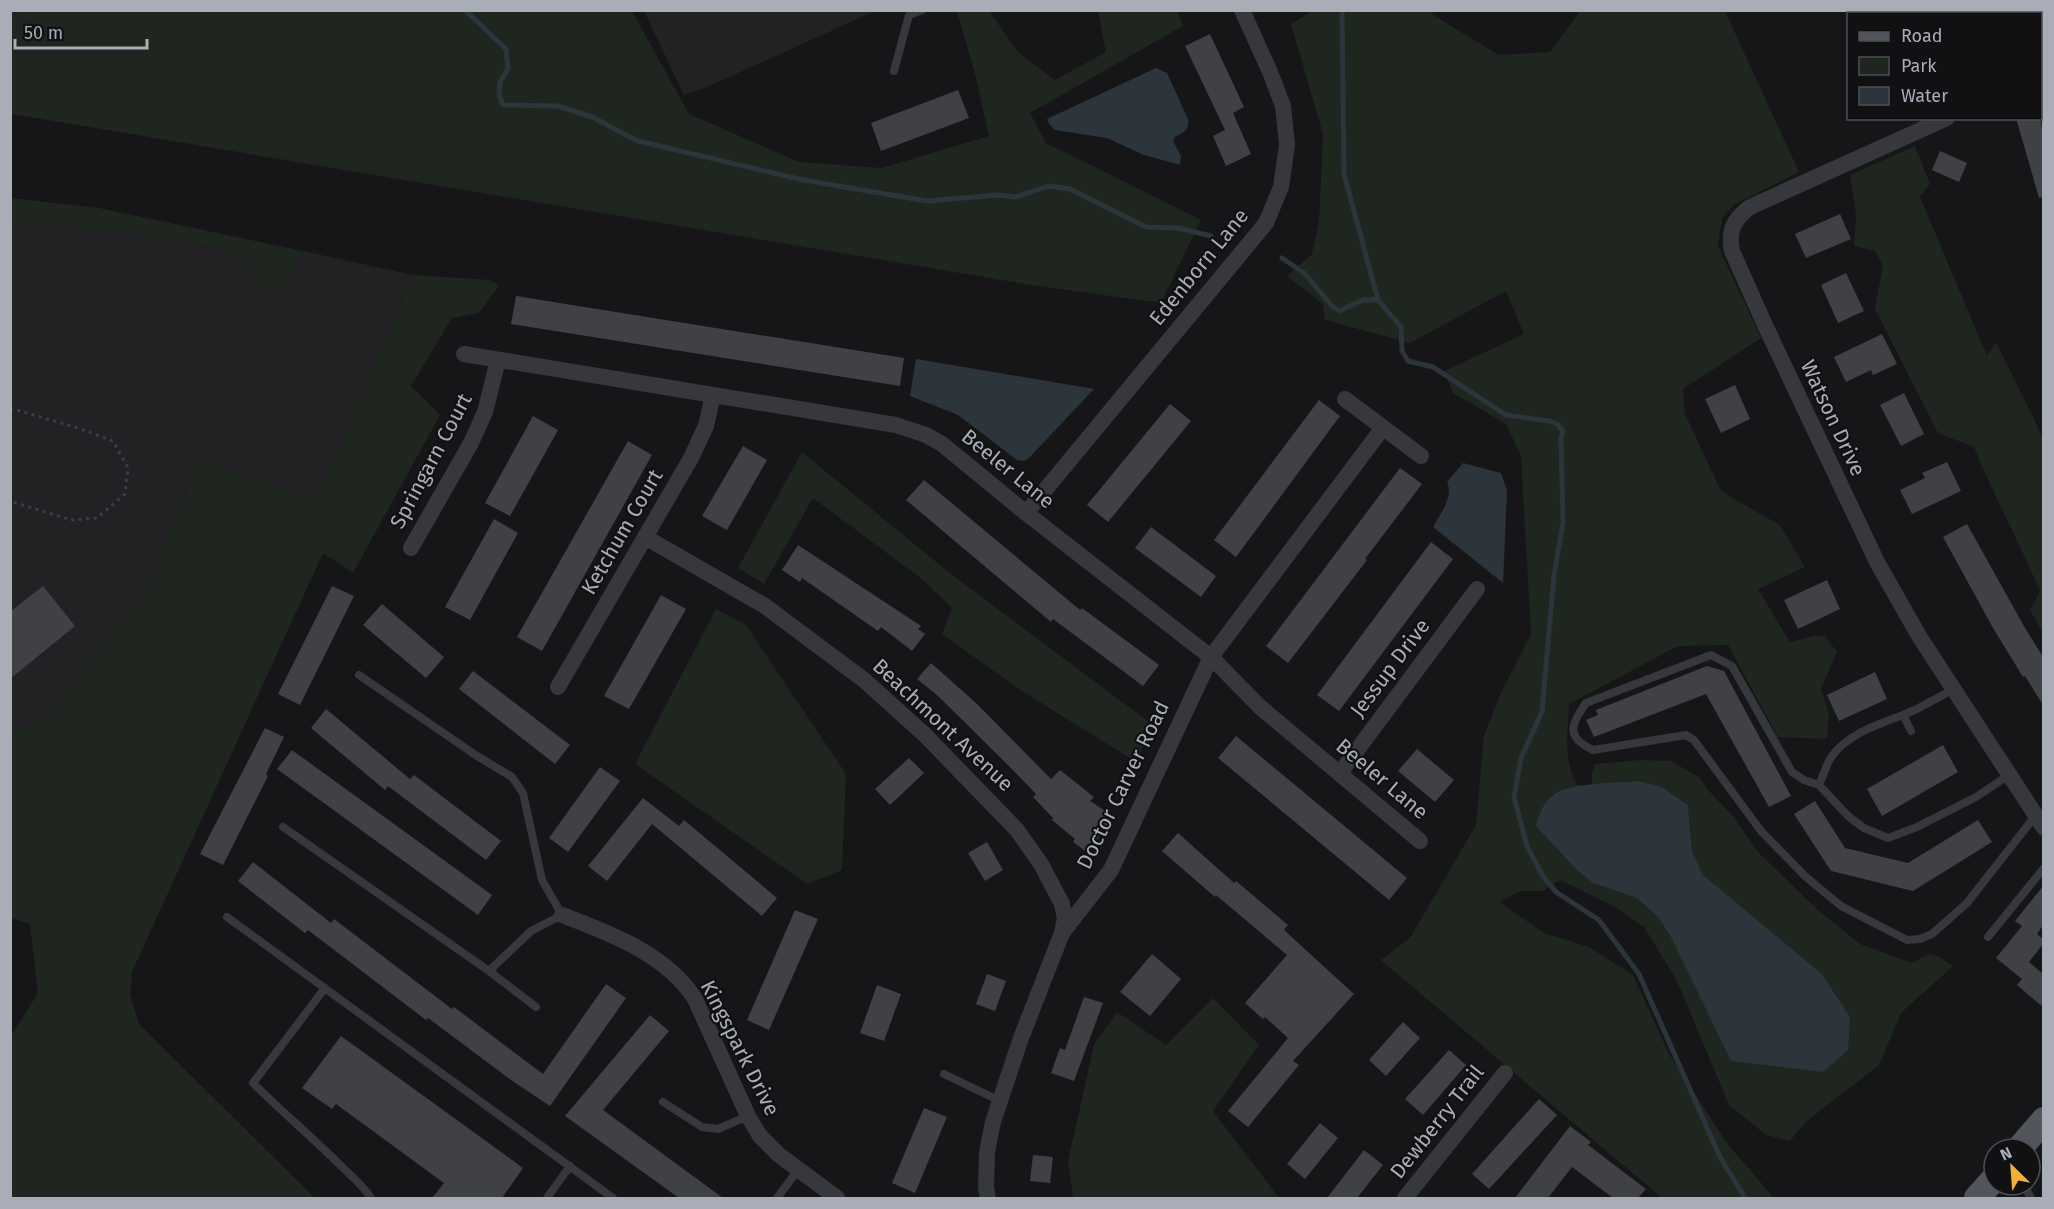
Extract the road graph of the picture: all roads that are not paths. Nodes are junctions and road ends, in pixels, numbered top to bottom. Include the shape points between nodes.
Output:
1 (922, 10) edge
2 (1242, 10) edge
3 (894, 71) dead end
4 (1943, 120) edge
5 (464, 354) dead end
6 (498, 360) junction
7 (713, 395) junction
8 (1344, 399) dead end
9 (1382, 429) junction
10 (1421, 456) dead end
11 (1026, 513) junction
12 (645, 537) junction
13 (411, 548) dead end
14 (1477, 589) dead end
15 (1211, 657) junction
16 (359, 675) dead end
17 (558, 687) dead end
18 (1954, 689) junction
19 (1903, 715) junction
20 (1911, 731) dead end
21 (1340, 773) junction
22 (2009, 775) junction
23 (1819, 785) junction
24 (2039, 821) edge
25 (284, 826) dead end
26 (1420, 841) dead end
27 (2043, 868) edge
28 (562, 915) junction
29 (227, 917) dead end
30 (1062, 933) junction
31 (1988, 937) dead end
32 (489, 971) junction
33 (325, 988) junction
34 (536, 1007) dead end
35 (1505, 1073) dead end
36 (944, 1074) dead end
37 (1000, 1101) junction
38 (663, 1102) dead end
39 (748, 1116) junction
40 (2043, 1120) edge
41 (2029, 1137) edge
42 (570, 1166) junction
43 (798, 1170) junction
44 (371, 1198) edge
45 (547, 1198) edge
46 (614, 1198) edge
47 (777, 1198) edge
48 (837, 1198) edge
49 (988, 1198) edge
50 (1405, 1198) edge

1 - 3 lane via 909,15
2 - 11 street, Edenborn Lane via 1282,106 1287,145 1281,188 1270,214
4 - 18 street, Watson Drive via 1750,207 1732,225 1730,238 1764,323 1858,523 1919,636
5 - 6 street, Beeler Lane
6 - 7 street, Beeler Lane
6 - 13 street, Springarn Court via 493,388 471,443
7 - 11 street, Beeler Lane via 896,424 926,435
7 - 12 street, Ketchum Court via 701,438
8 - 9 street
9 - 10 street
9 - 15 street, Doctor Carver Road
11 - 15 street, Beeler Lane
12 - 17 street, Ketchum Court
12 - 30 street, Beachmont Avenue via 765,606 864,680 926,735 1017,830 1041,864 1062,904
14 - 21 street, Jessup Drive
15 - 21 street, Beeler Lane via 1260,707
15 - 30 street, Doctor Carver Road via 1111,870
16 - 28 lane via 512,777 523,793 542,880
18 - 19 lane
18 - 22 street, Watson Drive
19 - 20 lane
19 - 23 lane via 1849,741 1831,757
21 - 26 street, Beeler Lane
22 - 23 lane via 1976,797 1888,838 1848,816
22 - 24 street, Watson Drive
23 - 24 lane via 1792,772 1732,666 1711,656 1586,703 1574,720 1574,733 1580,744 1593,750 1686,735 1694,740 1761,831 1806,877 1841,906 1907,940 1932,934 1967,903
25 - 32 lane
27 - 31 lane
28 - 32 lane via 531,931
28 - 39 street, Kingspark Drive via 624,940 673,973 688,989
29 - 33 lane
30 - 37 street, Doctor Carver Road
32 - 34 lane
33 - 42 lane
33 - 44 lane via 253,1083 318,1142
35 - 50 street, Dewberry Trail
36 - 37 lane
37 - 49 street, Doctor Carver Road via 987,1152
38 - 39 lane via 702,1127 718,1130
39 - 43 street, Kingspark Drive via 760,1136
40 - 41 main road
42 - 45 lane
42 - 46 lane
43 - 47 lane
43 - 48 street, Kingspark Drive

